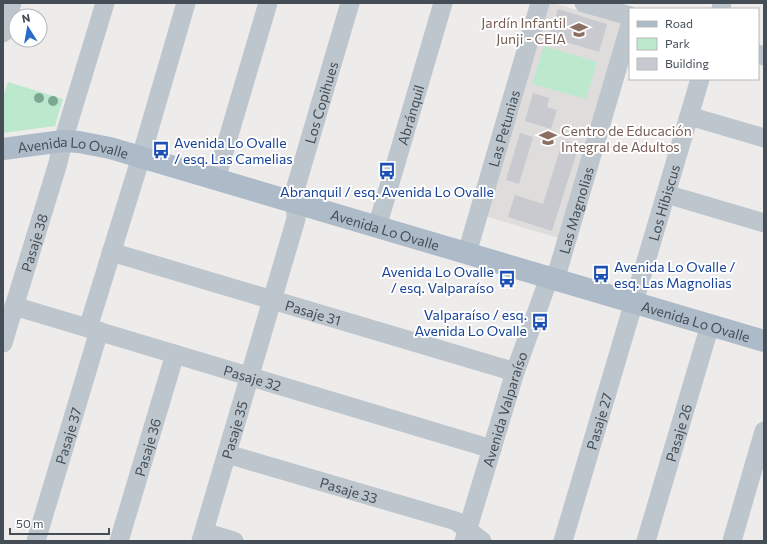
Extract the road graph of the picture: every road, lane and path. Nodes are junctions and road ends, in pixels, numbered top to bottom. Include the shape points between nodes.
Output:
1 (12, 3) edge
2 (104, 3) edge
3 (186, 3) edge
4 (268, 3) edge
5 (350, 3) edge
6 (443, 3) edge
7 (540, 3) edge
8 (584, 3) edge
9 (629, 16) edge
10 (629, 28) edge
11 (3, 33) edge
12 (700, 80) edge
13 (689, 116) junction
14 (764, 138) edge
15 (63, 141) junction
16 (3, 149) edge
17 (141, 157) junction
18 (216, 179) junction
19 (666, 194) junction
20 (295, 203) junction
21 (764, 223) edge
22 (377, 227) junction
23 (112, 252) junction
24 (467, 253) junction
25 (549, 278) junction
26 (272, 300) junction
27 (635, 303) junction
28 (14, 306) junction
29 (710, 325) junction
30 (94, 329) junction
31 (764, 341) edge
32 (3, 343) edge
33 (175, 354) junction
34 (515, 372) junction
35 (250, 376) junction
36 (764, 431) edge
37 (492, 449) junction
38 (227, 454) junction
39 (202, 537) edge
40 (471, 537) edge
41 (36, 541) edge
42 (119, 541) edge
43 (234, 541) edge
44 (563, 541) edge
45 (646, 541) edge
46 (732, 541) edge

1 - 11 street
2 - 15 street, Pasaje 38
3 - 17 street, Pasaje 37
4 - 18 street
5 - 20 street, Los Copihues via 295,190
6 - 22 street, Abránquil
7 - 24 street, Las Petunias
8 - 9 street
10 - 25 street, Las Magnolias via 558,270
12 - 13 street, Los Hibiscus
13 - 14 street
13 - 19 street, Los Hibiscus
15 - 16 main road, Avenida Lo Ovalle
15 - 17 main road, Avenida Lo Ovalle via 79,142
15 - 28 street, Pasaje 38
17 - 18 main road, Avenida Lo Ovalle
17 - 23 street, Pasaje 37
18 - 20 main road, Avenida Lo Ovalle
19 - 21 street
19 - 27 street, Los Hibiscus
20 - 22 main road, Avenida Lo Ovalle
20 - 26 street, Pasaje 35 via 296,219
22 - 24 main road, Avenida Lo Ovalle
23 - 26 street, Pasaje 31
23 - 30 street, Pasaje 37
24 - 25 main road, Avenida Lo Ovalle
25 - 27 main road, Avenida Lo Ovalle
25 - 34 street, Avenida Valparaíso
26 - 34 street, Pasaje 31
26 - 35 street, Pasaje 35
27 - 29 main road, Avenida Lo Ovalle
27 - 44 street, Pasaje 27
28 - 30 street, Pasaje 32
28 - 32 street, Pasaje 38
29 - 31 main road, Avenida Lo Ovalle
29 - 45 street, Pasaje 26
30 - 33 street, Pasaje 32
30 - 41 street, Pasaje 37
33 - 35 street, Pasaje 32
33 - 42 street, Pasaje 36
34 - 37 street, Avenida Valparaíso
35 - 37 street, Pasaje 32
35 - 38 street, Pasaje 35
36 - 46 street
37 - 40 street, Avenida Valparaíso
38 - 39 street, Pasaje 35
38 - 40 street, Pasaje 33 via 456,521
39 - 43 street

